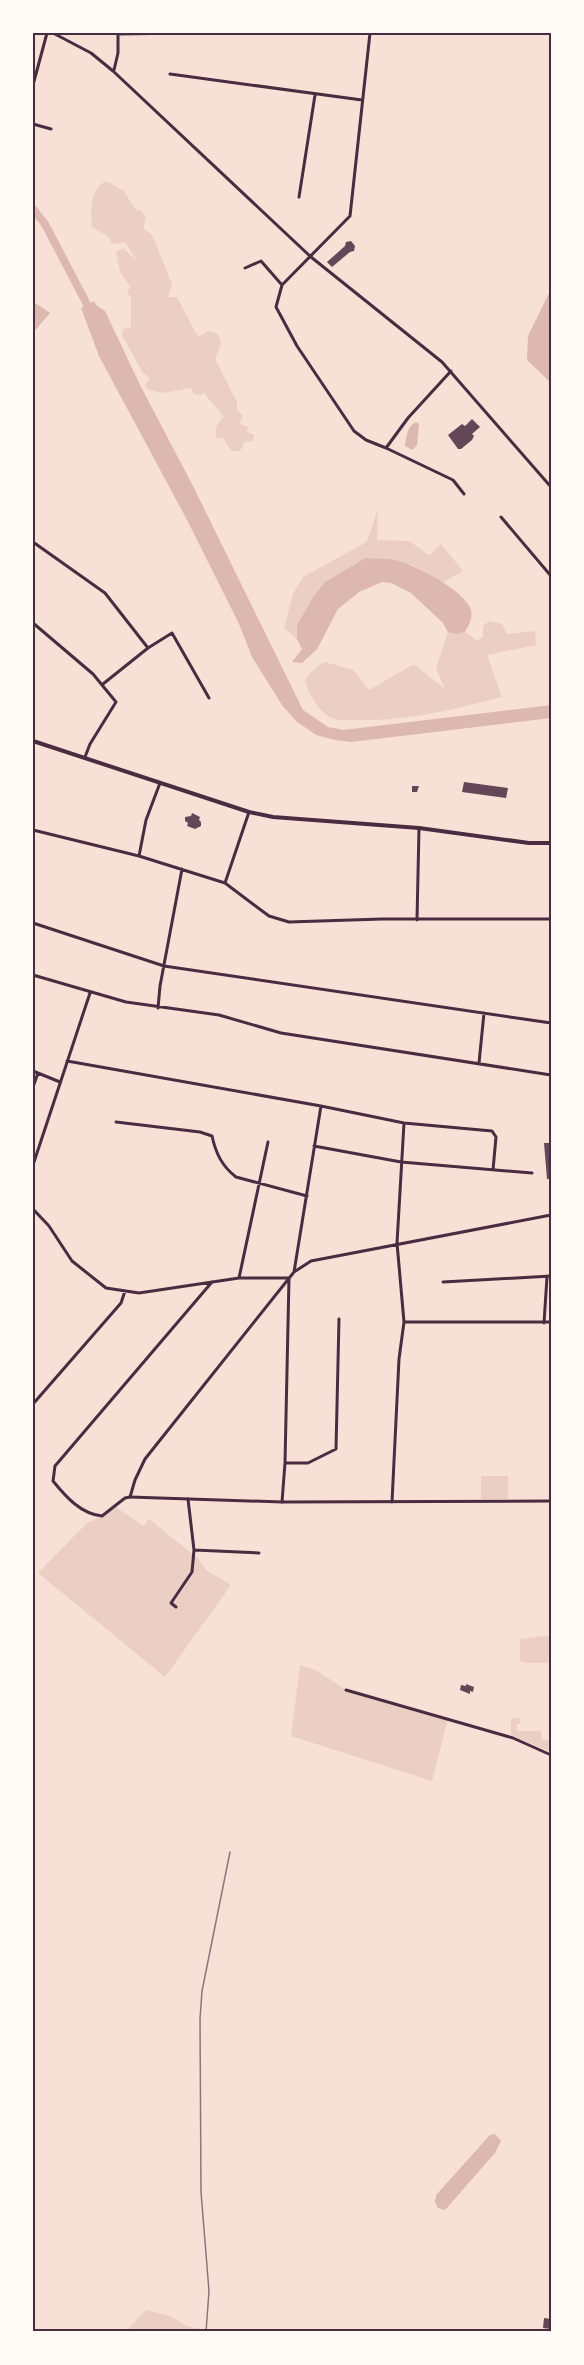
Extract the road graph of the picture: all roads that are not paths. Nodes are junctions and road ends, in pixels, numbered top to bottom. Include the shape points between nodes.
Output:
1 (47, 33) edge
2 (53, 33) edge
3 (182, 33) edge
4 (369, 33) edge
5 (118, 34) edge
6 (113, 71) junction
7 (170, 74) dead end
8 (33, 85) edge
9 (315, 94) junction
10 (362, 100) junction
11 (33, 124) edge
12 (51, 129) dead end
13 (299, 197) dead end
14 (311, 257) junction
15 (245, 268) dead end
16 (282, 285) junction
17 (451, 370) junction
18 (386, 448) junction
19 (551, 488) edge
20 (464, 494) dead end
21 (501, 518) dead end
22 (33, 542) edge
23 (551, 576) edge
24 (33, 623) edge
25 (148, 648) junction
26 (103, 684) junction
27 (209, 698) dead end
28 (33, 741) edge
29 (85, 758) junction
30 (160, 782) junction
31 (249, 812) junction
32 (419, 828) junction
33 (33, 830) edge
34 (551, 843) edge
35 (139, 856) junction
36 (182, 869) junction
37 (225, 884) junction
38 (551, 919) edge
39 (417, 920) junction
40 (33, 923) edge
41 (164, 966) junction
42 (33, 975) edge
43 (90, 992) junction
44 (158, 1008) junction
45 (484, 1013) junction
46 (551, 1023) edge
47 (67, 1061) junction
48 (479, 1063) junction
49 (33, 1071) edge
50 (38, 1073) junction
51 (551, 1075) edge
52 (60, 1082) junction
53 (33, 1086) edge
54 (321, 1106) junction
55 (116, 1122) dead end
56 (404, 1123) junction
57 (268, 1142) dead end
58 (314, 1146) junction
59 (401, 1162) junction
60 (33, 1165) edge
61 (494, 1170) junction
62 (532, 1173) dead end
63 (259, 1185) junction
64 (307, 1196) junction
65 (33, 1209) edge
66 (551, 1215) edge
67 (397, 1243) junction
68 (294, 1272) junction
69 (549, 1276) edge
70 (240, 1278) junction
71 (289, 1278) junction
72 (212, 1282) junction
73 (443, 1282) dead end
74 (125, 1291) junction
75 (339, 1319) dead end
76 (404, 1322) junction
77 (551, 1322) edge
78 (544, 1323) junction
79 (33, 1404) edge
80 (285, 1463) junction
81 (130, 1497) junction
82 (188, 1499) junction
83 (551, 1501) edge
84 (282, 1502) junction
85 (392, 1502) junction
86 (194, 1550) junction
87 (259, 1553) dead end
88 (176, 1607) dead end
89 (346, 1690) dead end
90 (551, 1755) edge

1 - 8 street
2 - 6 street via 91,53
3 - 5 street
4 - 10 street
5 - 6 street
6 - 14 street
7 - 9 street
9 - 10 street
9 - 13 street
10 - 14 street via 350,216
11 - 12 street
14 - 16 street
14 - 17 street
15 - 16 street via 261,261
16 - 18 street via 276,307 297,346 354,430
17 - 18 street
17 - 19 street
18 - 20 street via 453,480
21 - 23 street
22 - 25 street via 105,593
24 - 26 street
25 - 26 street
25 - 27 street via 172,633
26 - 29 street via 116,702
28 - 29 main road
29 - 30 main road
30 - 31 main road
30 - 35 street via 146,820
31 - 32 main road
31 - 37 street
32 - 34 main road
32 - 39 street
33 - 35 street
35 - 36 street
36 - 37 street
36 - 41 street
37 - 39 street via 257,909 289,922
38 - 39 street
40 - 41 street
41 - 44 street
41 - 45 street
42 - 43 street
43 - 44 street
43 - 47 street
44 - 48 street via 219,1015 281,1033
45 - 46 street
45 - 48 street
47 - 52 street
47 - 54 street
48 - 51 street
49 - 50 street
50 - 52 street
50 - 53 street
52 - 60 street
54 - 56 street
54 - 58 street
55 - 63 street via 212,1136 216,1153 227,1170
56 - 59 street
56 - 61 street via 492,1131 496,1137
57 - 63 street
58 - 59 street
58 - 64 street
59 - 61 street
59 - 67 street
61 - 62 street
63 - 64 street
63 - 70 street
64 - 68 street
65 - 74 street via 72,1261 106,1288
66 - 67 street
67 - 68 street via 311,1261
67 - 76 street
68 - 71 street
69 - 73 street
69 - 78 street
70 - 71 street
70 - 72 street
71 - 80 street
71 - 81 street via 145,1459
72 - 74 street via 139,1293
72 - 81 street via 55,1466 53,1481 89,1515 102,1516
74 - 79 street via 121,1303
75 - 80 street via 336,1449 308,1463
76 - 78 street
76 - 85 street
77 - 78 street
80 - 84 street
81 - 82 street
82 - 84 street
82 - 86 street
83 - 85 street
84 - 85 street
86 - 87 street
86 - 88 street via 192,1572 171,1603
89 - 90 street via 513,1738

